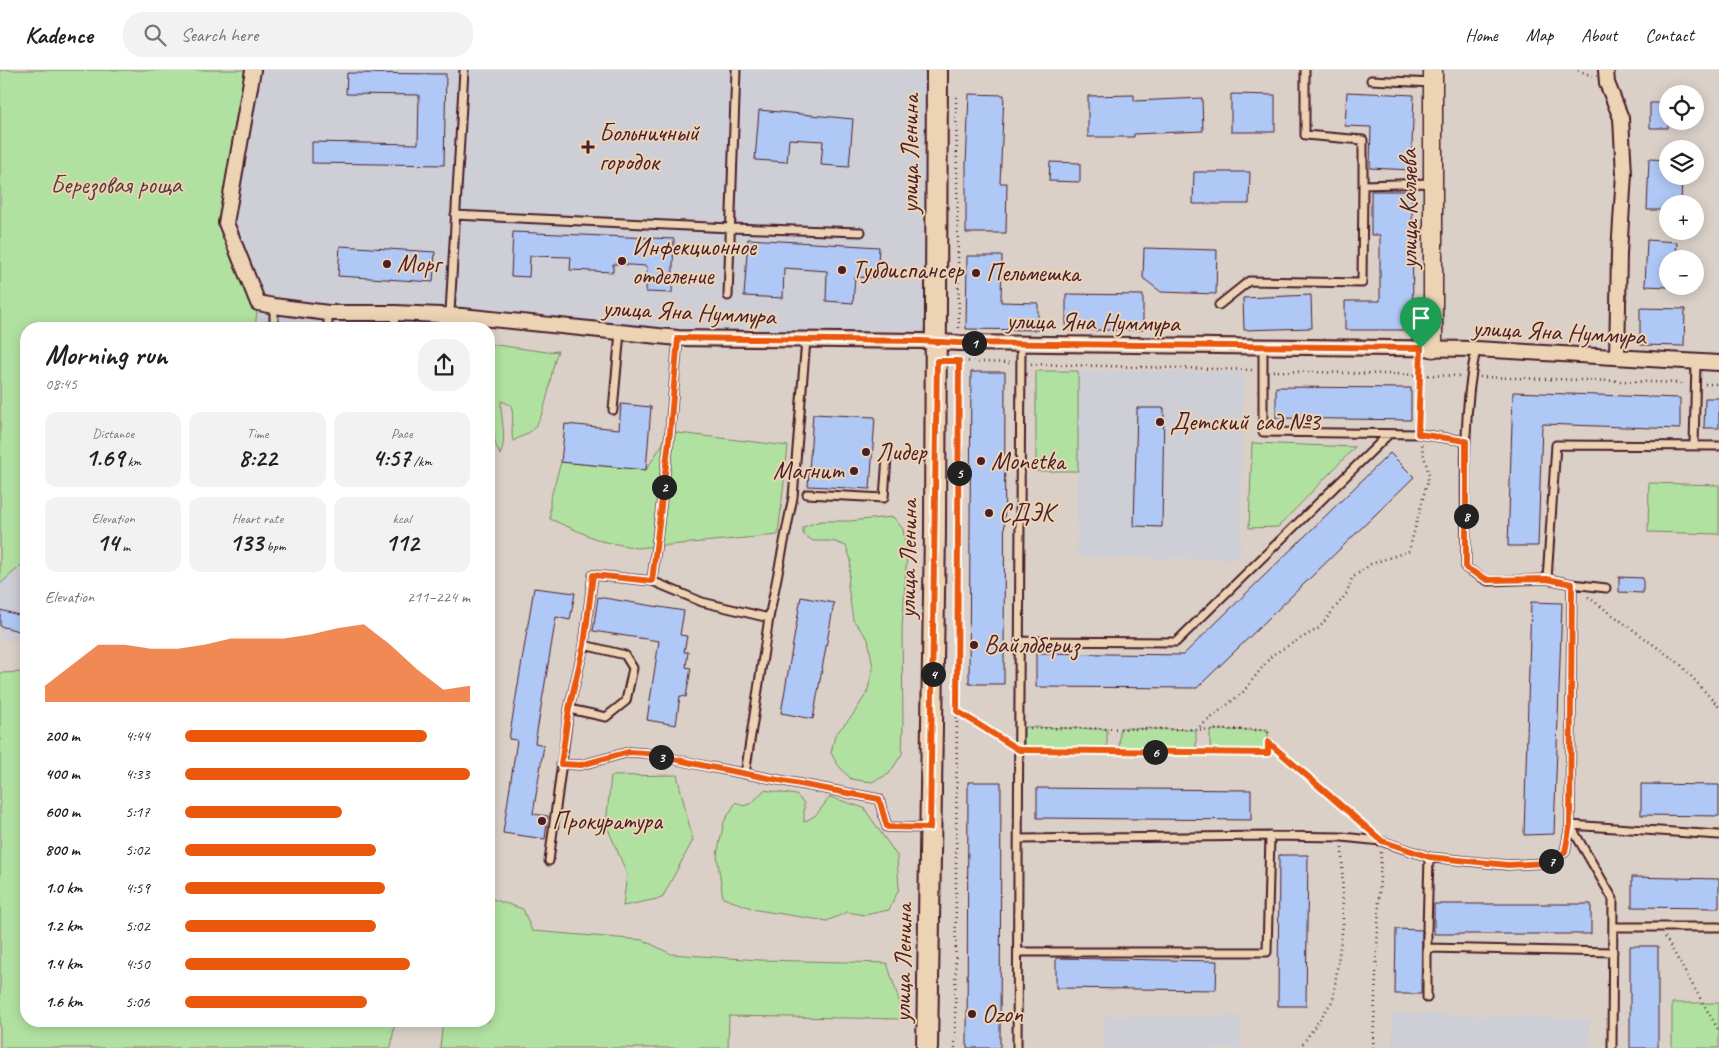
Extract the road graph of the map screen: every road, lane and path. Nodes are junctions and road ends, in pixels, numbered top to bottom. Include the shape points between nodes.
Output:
1 (254, 70) edge
2 (464, 70) edge
3 (736, 70) edge
4 (936, 70) edge
5 (1305, 70) edge
6 (1606, 70) edge
7 (1434, 77) edge
8 (1371, 80) dead end
9 (956, 90) dead end
10 (1434, 183) junction
11 (1363, 184) junction
12 (455, 215) junction
13 (730, 228) junction
14 (861, 232) dead end
15 (728, 296) dead end
16 (1219, 305) dead end
17 (274, 306) junction
18 (328, 313) junction
19 (395, 313) junction
20 (274, 322) edge
21 (328, 322) edge
22 (394, 322) edge
23 (450, 322) edge
24 (495, 325) edge
25 (620, 332) junction
26 (678, 338) junction
27 (806, 340) junction
28 (959, 343) junction
29 (1021, 343) junction
30 (1262, 346) junction
31 (1427, 348) junction
32 (1476, 349) junction
33 (937, 351) junction
34 (1616, 357) junction
35 (959, 361) junction
36 (1696, 362) junction
37 (1020, 363) junction
38 (1719, 363) edge
39 (1262, 370) junction
40 (1420, 375) junction
41 (1470, 377) junction
42 (1695, 384) junction
43 (1719, 384) edge
44 (613, 410) dead end
45 (1390, 434) junction
46 (1418, 434) junction
47 (1466, 441) junction
48 (1694, 445) junction
49 (1719, 446) edge
50 (886, 457) dead end
51 (807, 494) dead end
52 (1547, 579) junction
53 (652, 581) junction
54 (1572, 584) junction
55 (1580, 585) junction
56 (1606, 588) dead end
57 (769, 618) junction
58 (1019, 641) junction
59 (584, 645) junction
60 (1719, 708) edge
61 (569, 709) junction
62 (957, 711) junction
63 (1019, 727) junction
64 (1196, 730) junction
65 (1268, 742) junction
66 (1019, 750) junction
67 (561, 764) junction
68 (745, 774) junction
69 (1570, 825) junction
70 (930, 828) junction
71 (1719, 835) edge
72 (1270, 836) junction
73 (1342, 837) junction
74 (1019, 839) junction
75 (1382, 841) junction
76 (1429, 857) junction
77 (549, 860) dead end
78 (1613, 927) junction
79 (1659, 927) junction
80 (1719, 927) edge
81 (1427, 948) junction
82 (1018, 952) junction
83 (1613, 952) junction
84 (1427, 998) dead end
85 (1719, 1031) edge
86 (927, 1048) edge
87 (955, 1048) edge
88 (1017, 1048) edge
89 (1300, 1048) edge
90 (1373, 1048) edge
91 (1612, 1048) edge

1 - 17 street, улица Яна Нуммура via 226,224 258,302
2 - 12 lane
3 - 13 lane
4 - 33 main road, улица Ленина
5 - 11 lane via 1305,135 1363,140
6 - 34 street via 1607,82 1622,118 1624,174 1618,252
7 - 8 lane
7 - 10 street, улица Каляева
9 - 28 path
10 - 11 lane
10 - 31 street, улица Каляева
11 - 16 lane via 1362,283 1249,281
12 - 13 lane
12 - 23 lane
13 - 14 lane
13 - 15 lane
17 - 18 street, улица Яна Нуммура
17 - 20 lane
18 - 19 street, улица Яна Нуммура
18 - 21 lane
19 - 22 lane
19 - 23 street, улица Яна Нуммура
24 - 25 street, улица Яна Нуммура
25 - 26 street, улица Яна Нуммура
25 - 44 lane
26 - 27 street, улица Яна Нуммура
26 - 53 lane
27 - 33 street, улица Яна Нуммура
27 - 57 lane via 793,497
28 - 29 street, улица Яна Нуммура
28 - 33 street, улица Яна Нуммура
28 - 35 path
29 - 30 street, улица Яна Нуммура
29 - 37 lane
30 - 31 street, улица Яна Нуммура
30 - 39 lane
31 - 32 street, улица Яна Нуммура
31 - 40 path
32 - 34 street, улица Яна Нуммура
32 - 41 lane
33 - 35 path
33 - 70 main road, улица Ленина
34 - 36 street, улица Яна Нуммура
35 - 37 path
35 - 62 path
36 - 38 street, улица Яна Нуммура
36 - 42 lane
37 - 39 path
37 - 58 lane
39 - 40 path
39 - 45 lane via 1262,432
40 - 41 path
40 - 46 path
41 - 42 path
41 - 47 lane
42 - 43 path
42 - 48 lane
45 - 46 lane
45 - 58 lane via 1176,642
46 - 47 lane
46 - 64 path via 1429,475 1409,551 1371,564 1352,578 1347,592 1319,628 1272,655 1243,692
47 - 52 lane via 1466,568 1488,580
48 - 49 lane
48 - 52 lane via 1556,445
50 - 51 lane via 884,498
52 - 54 lane
53 - 57 lane via 702,602
53 - 59 lane via 593,575
54 - 55 lane
54 - 69 lane
55 - 56 lane
55 - 60 path via 1589,599 1680,664
57 - 68 lane
58 - 63 lane
59 - 61 lane
59 - 61 lane via 625,655 633,668 626,701 606,717
61 - 67 lane
62 - 66 path
62 - 87 path
63 - 64 path
63 - 66 lane
64 - 65 path via 1268,730
65 - 66 path via 1268,753
65 - 75 path
66 - 74 lane
67 - 68 lane via 581,765 629,752
67 - 77 lane
68 - 70 lane via 879,799 887,827
69 - 71 lane
69 - 76 lane via 1565,852 1547,863 1508,865
69 - 78 lane via 1613,899
70 - 86 main road, улица Ленина
72 - 73 lane
72 - 74 lane
72 - 82 lane via 1267,952
73 - 75 lane
73 - 89 path via 1343,925 1333,1000
74 - 82 lane
75 - 76 lane
75 - 90 path
76 - 81 lane
78 - 79 lane
78 - 83 lane
79 - 80 lane
79 - 85 path
81 - 83 lane
81 - 84 lane
82 - 88 lane
83 - 91 lane

